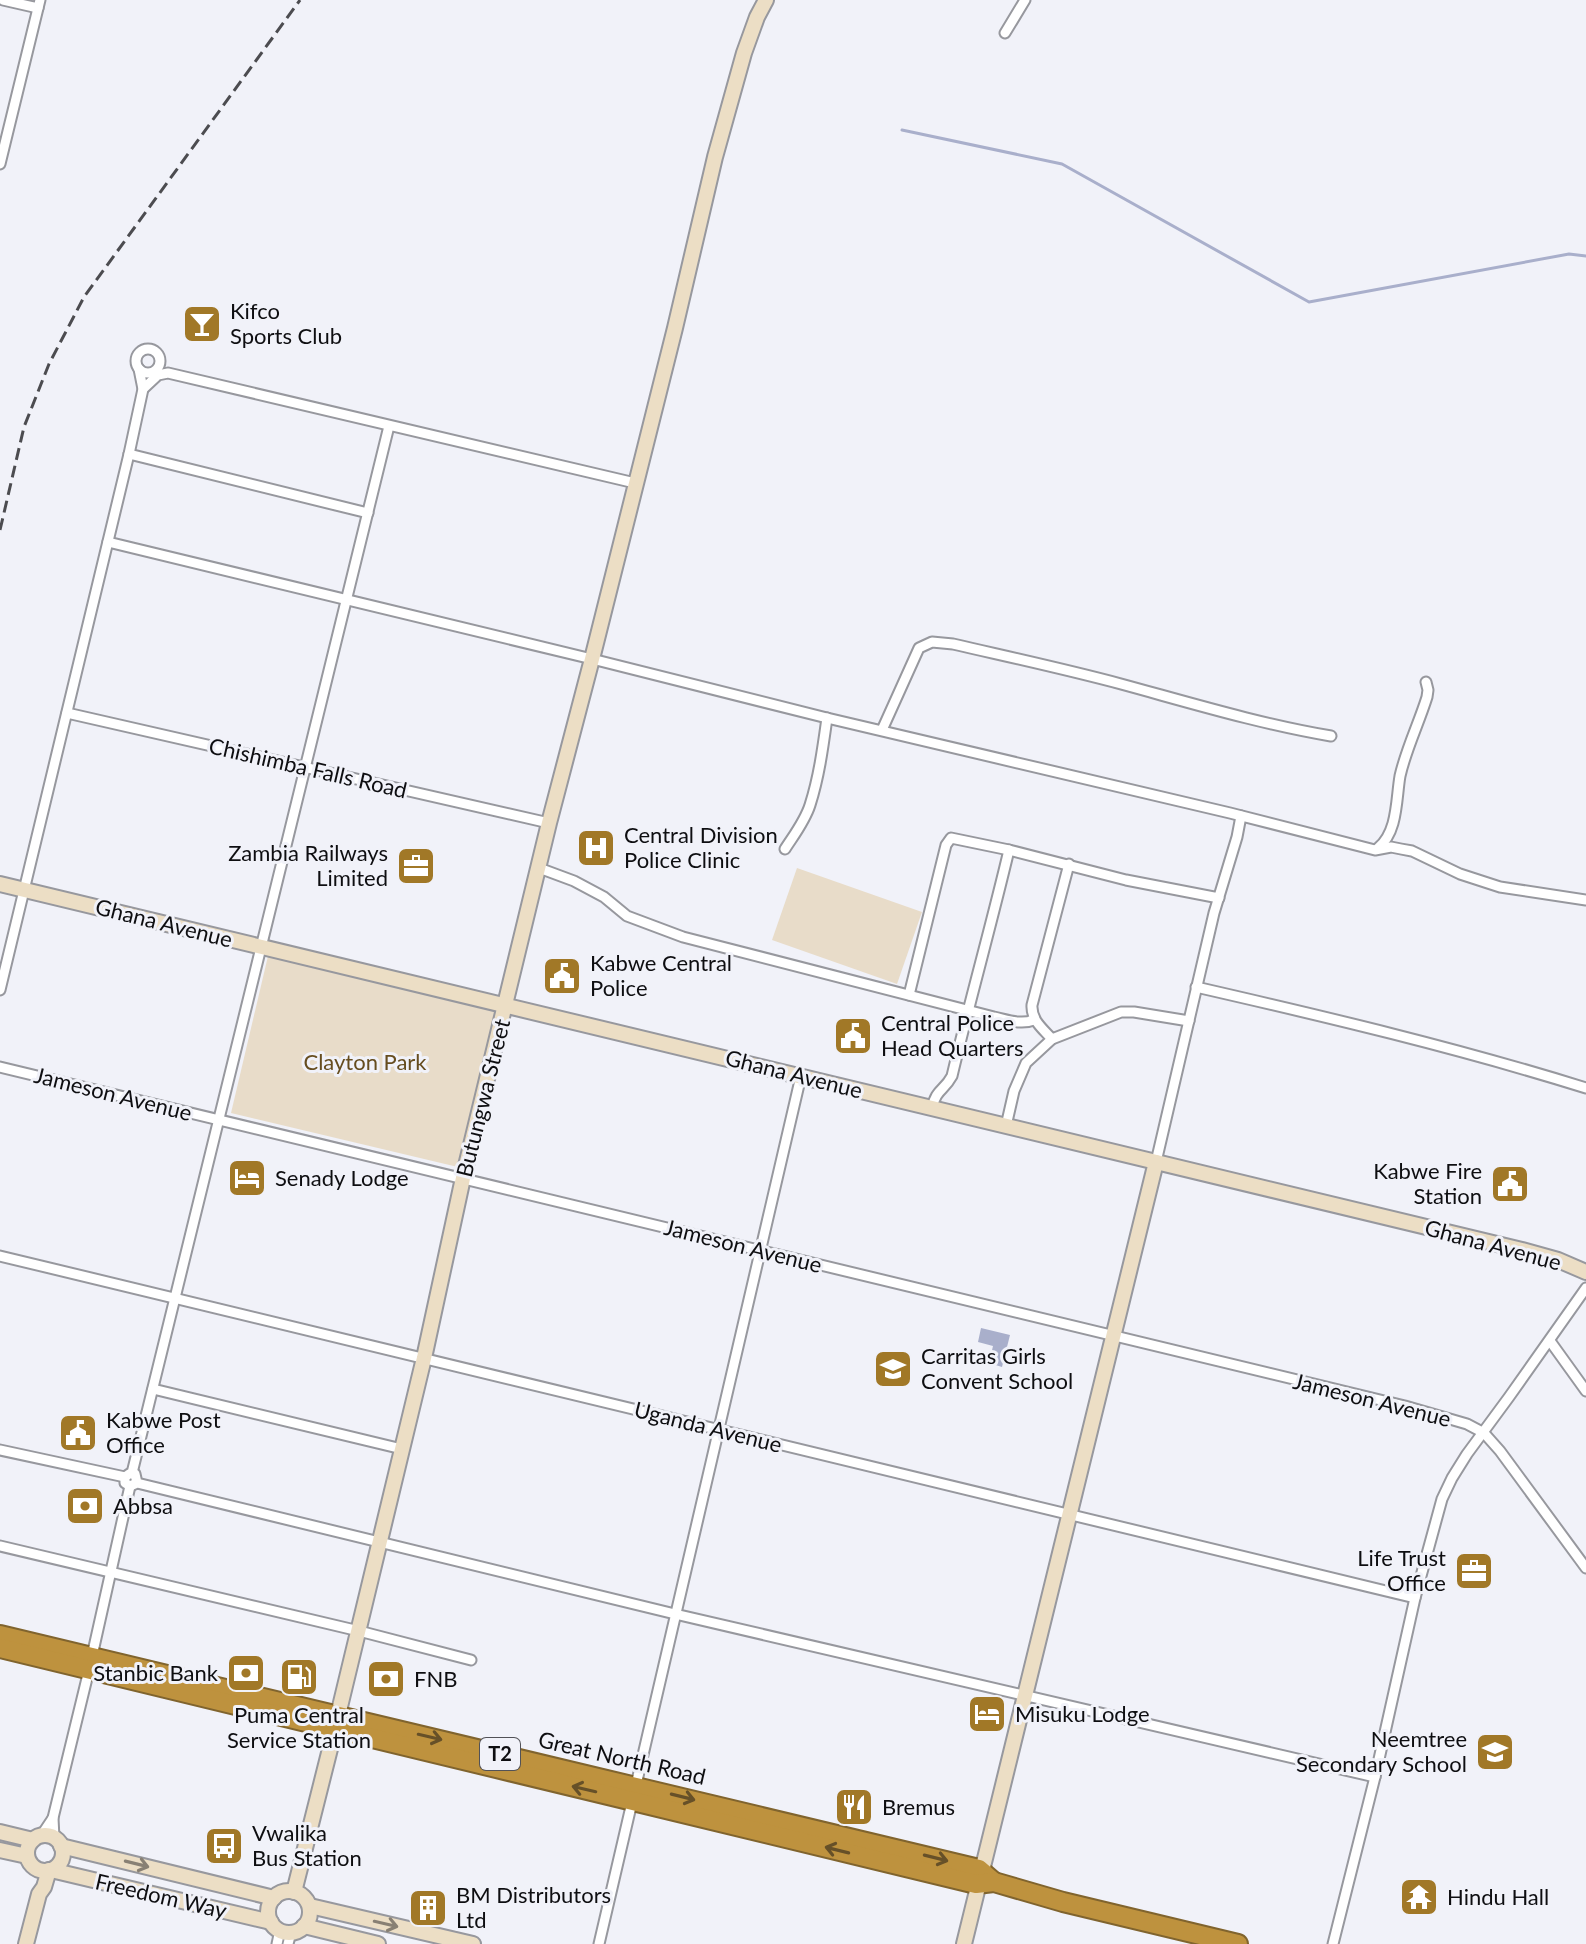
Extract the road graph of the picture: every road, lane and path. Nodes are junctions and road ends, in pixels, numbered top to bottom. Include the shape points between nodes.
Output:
1 (3, 0) edge
2 (766, 0) edge
3 (1025, 0) edge
4 (39, 4) edge
5 (1005, 33) dead end
6 (0, 164) edge
7 (162, 367) junction
8 (139, 369) junction
9 (146, 385) junction
10 (389, 426) junction
11 (129, 454) junction
12 (635, 483) junction
13 (368, 513) junction
14 (108, 542) junction
15 (347, 600) junction
16 (592, 659) junction
17 (1426, 682) dead end
18 (67, 713) junction
19 (827, 718) junction
20 (882, 730) junction
21 (1331, 736) dead end
22 (306, 767) junction
23 (1241, 816) junction
24 (549, 823) junction
25 (785, 849) dead end
26 (1009, 850) junction
27 (1375, 850) junction
28 (1069, 864) junction
29 (539, 868) junction
30 (0, 884) edge
31 (24, 890) junction
32 (1219, 898) junction
33 (1586, 900) edge
34 (262, 947) junction
35 (1196, 987) junction
36 (0, 990) edge
37 (909, 995) junction
38 (506, 1005) junction
39 (968, 1010) junction
40 (1034, 1020) junction
41 (1189, 1021) junction
42 (1052, 1039) junction
43 (0, 1067) edge
44 (801, 1076) junction
45 (1586, 1088) edge
46 (932, 1108) junction
47 (219, 1120) junction
48 (1006, 1126) junction
49 (1156, 1162) junction
50 (463, 1178) junction
51 (760, 1251) junction
52 (0, 1256) edge
53 (1586, 1272) edge
54 (1586, 1288) edge
55 (175, 1298) junction
56 (1113, 1336) junction
57 (1550, 1341) junction
58 (424, 1358) junction
59 (153, 1389) junction
60 (1586, 1391) edge
61 (718, 1430) junction
62 (1484, 1433) junction
63 (402, 1449) junction
64 (0, 1450) edge
65 (131, 1480) junction
66 (1069, 1514) junction
67 (380, 1543) junction
68 (0, 1546) edge
69 (1586, 1568) edge
70 (111, 1572) junction
71 (1415, 1598) junction
72 (675, 1614) junction
73 (359, 1631) junction
74 (0, 1635) edge
75 (0, 1648) edge
76 (471, 1660) dead end
77 (90, 1663) junction
78 (1025, 1696) junction
79 (337, 1722) junction
80 (1375, 1777) junction
81 (634, 1793) junction
82 (0, 1832) edge
83 (47, 1840) junction
84 (0, 1850) edge
85 (40, 1866) junction
86 (985, 1879) junction
87 (294, 1892) junction
88 (274, 1898) junction
89 (310, 1906) junction
90 (285, 1933) edge
91 (26, 1944) edge
92 (378, 1944) edge
93 (473, 1944) edge
94 (599, 1944) edge
95 (964, 1944) edge
96 (1238, 1944) edge
97 (1333, 1944) edge

1 - 4 street
2 - 12 main road, Butungwa Street via 744,53 715,157
3 - 5 street
4 - 6 street
7 - 8 street via 148,374
7 - 8 street via 155,351 144,350 137,359
7 - 9 street
7 - 10 street
8 - 9 street
9 - 11 street
10 - 12 street
10 - 13 street
11 - 13 street
11 - 14 street
12 - 16 main road, Butungwa Street
13 - 15 street
14 - 15 street
14 - 18 street
15 - 16 street
15 - 22 street
16 - 19 street
16 - 24 main road, Butungwa Street
17 - 27 street via 1427,697 1401,775 1397,805 1385,842
18 - 22 street, Chishimba Falls Road
18 - 31 street
19 - 20 street
19 - 25 street via 810,807
20 - 21 street via 919,648 932,642
20 - 23 street
22 - 24 street, Chishimba Falls Road
22 - 34 street
23 - 27 street
23 - 32 street
24 - 29 main road, Butungwa Street
26 - 28 street
26 - 37 street via 956,838 948,841
26 - 39 street
27 - 33 street via 1412,851 1500,887
28 - 32 street
28 - 40 street via 1032,1005
29 - 37 street via 604,897 627,916 683,937
29 - 38 main road, Butungwa Street
30 - 31 main road, Ghana Avenue
31 - 34 main road, Ghana Avenue
31 - 36 street
32 - 35 street
34 - 38 main road, Ghana Avenue
34 - 47 street
35 - 41 street
35 - 45 street via 1414,1038
37 - 39 street
38 - 44 main road, Ghana Avenue
38 - 50 main road, Butungwa Street
39 - 40 street via 1017,1022
39 - 46 street via 952,1076 934,1097
40 - 42 street
41 - 42 street via 1121,1012
41 - 49 street
42 - 48 street via 1026,1063
43 - 47 street, Jameson Avenue
44 - 46 main road, Ghana Avenue
44 - 51 street
46 - 48 main road, Ghana Avenue
47 - 50 street, Jameson Avenue
47 - 55 street
48 - 49 main road, Ghana Avenue
49 - 53 main road, Ghana Avenue via 1522,1250
49 - 56 main road
50 - 51 street, Jameson Avenue
50 - 58 main road, Butungwa Street
51 - 56 street, Jameson Avenue
51 - 61 street
52 - 55 street, Uganda Avenue
54 - 57 street
55 - 58 street, Uganda Avenue
55 - 59 street
56 - 62 street, Jameson Avenue via 1405,1406
56 - 66 main road
57 - 60 street
57 - 62 street
58 - 61 street, Uganda Avenue
58 - 63 main road, Butungwa Street
59 - 63 street
59 - 65 street
61 - 66 street, Uganda Avenue
61 - 72 street
62 - 69 street
62 - 71 street via 1442,1499
63 - 67 main road, Butungwa Street
64 - 65 street
65 - 67 street
65 - 70 street
66 - 71 street, Uganda Avenue
66 - 78 main road
67 - 72 street
67 - 73 main road, Butungwa Street
68 - 70 street
70 - 73 street
70 - 77 street
71 - 80 street
72 - 78 street
72 - 81 street
73 - 76 street
73 - 79 main road, Butungwa Street
74 - 77 highway, Great North Road / T2
75 - 77 highway, Great North Road / T2
77 - 79 highway, Great North Road / T2
77 - 83 street
78 - 80 street
78 - 86 main road
79 - 81 highway, Great North Road / T2
79 - 87 main road, Butungwa Street
80 - 97 street
81 - 86 highway, Great North Road / T2
81 - 94 street
82 - 83 main road, Freedom Way
83 - 85 main road via 28,1847
83 - 85 main road via 61,1860
83 -> 88 main road, Freedom Way
84 - 85 main road, Freedom Way
85 - 90 main road, Freedom Way
85 - 91 main road
86 - 95 main road
86 - 96 highway, Great North Road / T2
87 - 88 main road
87 - 89 main road
88 - 90 main road via 269,1907
89 - 90 main road via 310,1917
89 -> 93 main road
90 - 92 main road, Freedom Way

